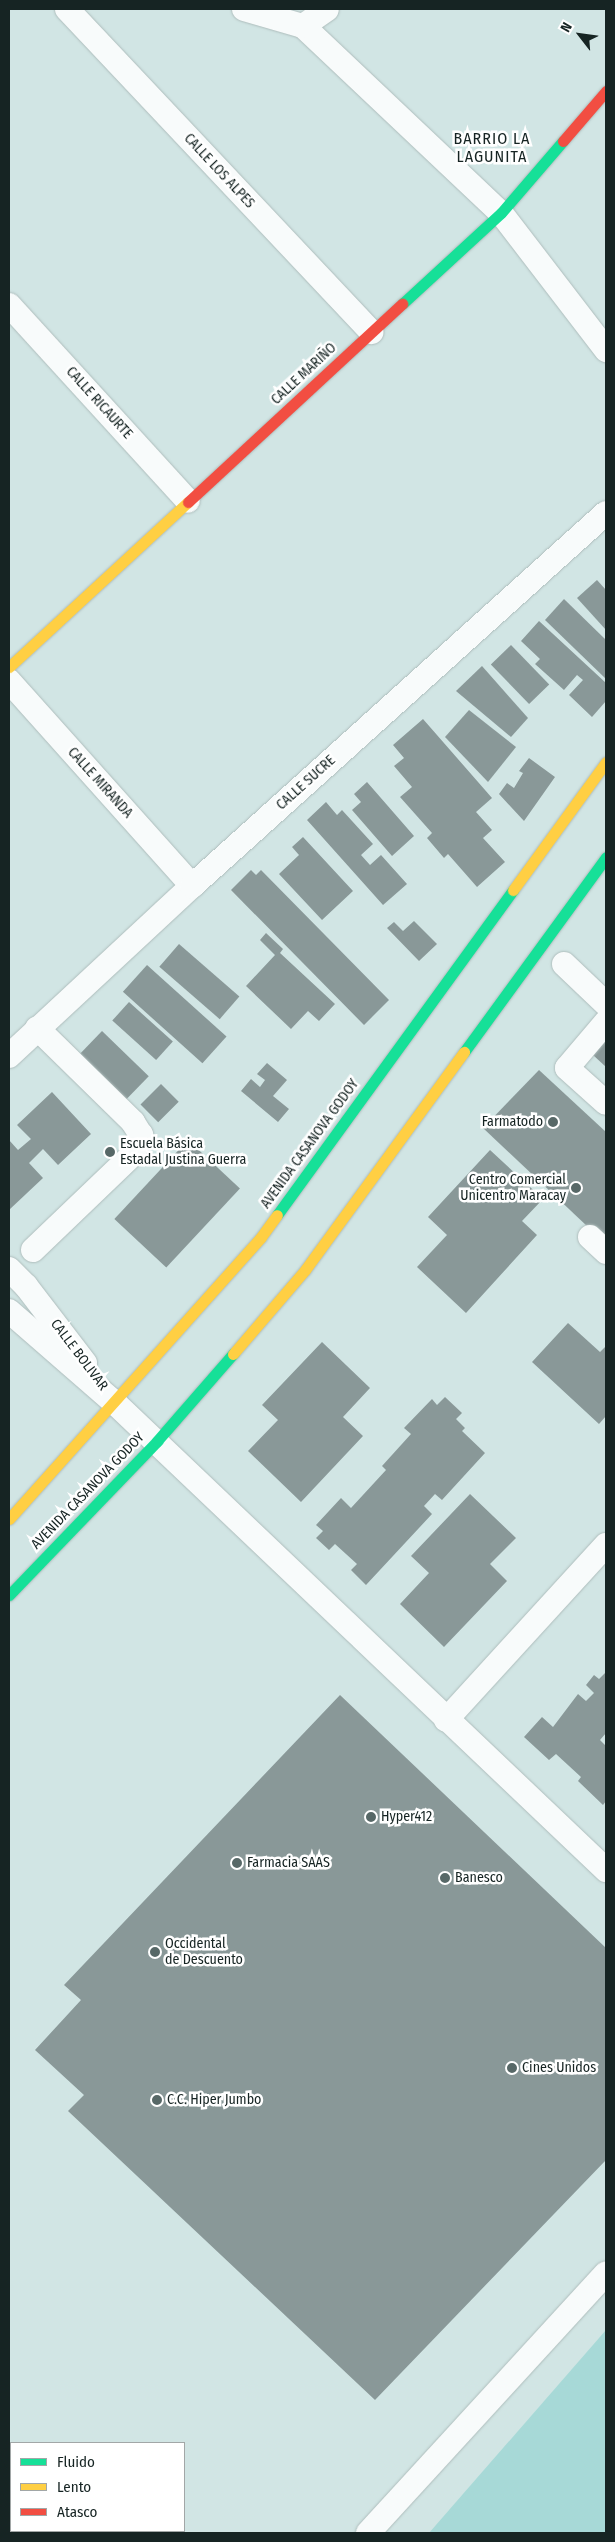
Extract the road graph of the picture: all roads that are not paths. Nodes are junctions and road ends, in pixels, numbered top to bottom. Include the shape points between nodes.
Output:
1 (67, 9) edge
2 (244, 9) edge
3 (327, 9) edge
4 (303, 26) junction
5 (606, 91) edge
6 (501, 213) junction
7 (9, 305) edge
8 (372, 332) junction
9 (606, 350) edge
10 (188, 501) junction
11 (606, 513) edge
12 (9, 667) edge
13 (9, 681) edge
14 (606, 762) edge
15 (606, 857) edge
16 (192, 886) junction
17 (564, 964) dead end
18 (606, 1004) edge
19 (606, 1022) edge
20 (37, 1028) junction
21 (9, 1056) edge
22 (606, 1103) edge
23 (33, 1250) dead end
24 (9, 1268) edge
25 (9, 1311) edge
26 (115, 1403) junction
27 (156, 1441) junction
28 (12, 1509) edge
29 (606, 1545) edge
30 (9, 1595) edge
31 (446, 1720) junction
32 (606, 1870) edge
33 (606, 2273) edge
34 (368, 2533) edge

1 - 8 street, CALLE LOS ALPES
2 - 4 street
3 - 4 street
4 - 6 street
5 - 6 street, CALLE MARIÑO
6 - 8 street, CALLE MARIÑO
6 - 9 street
7 - 10 street, CALLE RICAURTE
8 - 10 street, CALLE MARIÑO
10 - 12 street, CALLE MARIÑO
11 - 16 street, CALLE SUCRE
13 - 16 street, CALLE MIRANDA
14 - 26 street, AVENIDA CASANOVA GODOY via 261,1237
15 - 27 street, AVENIDA CASANOVA GODOY via 305,1270
16 - 20 street, CALLE SUCRE
17 - 18 street
19 - 22 street via 567,1068
20 - 21 street, CALLE SUCRE
20 - 23 street via 133,1122 141,1135 133,1154
24 - 26 street, CALLE BOLIVAR
25 - 26 street, CALLE BOLIVAR
26 - 27 street
26 - 28 street, AVENIDA CASANOVA GODOY
27 - 30 street, AVENIDA CASANOVA GODOY
27 - 31 street
29 - 31 street
31 - 32 street
33 - 34 street

